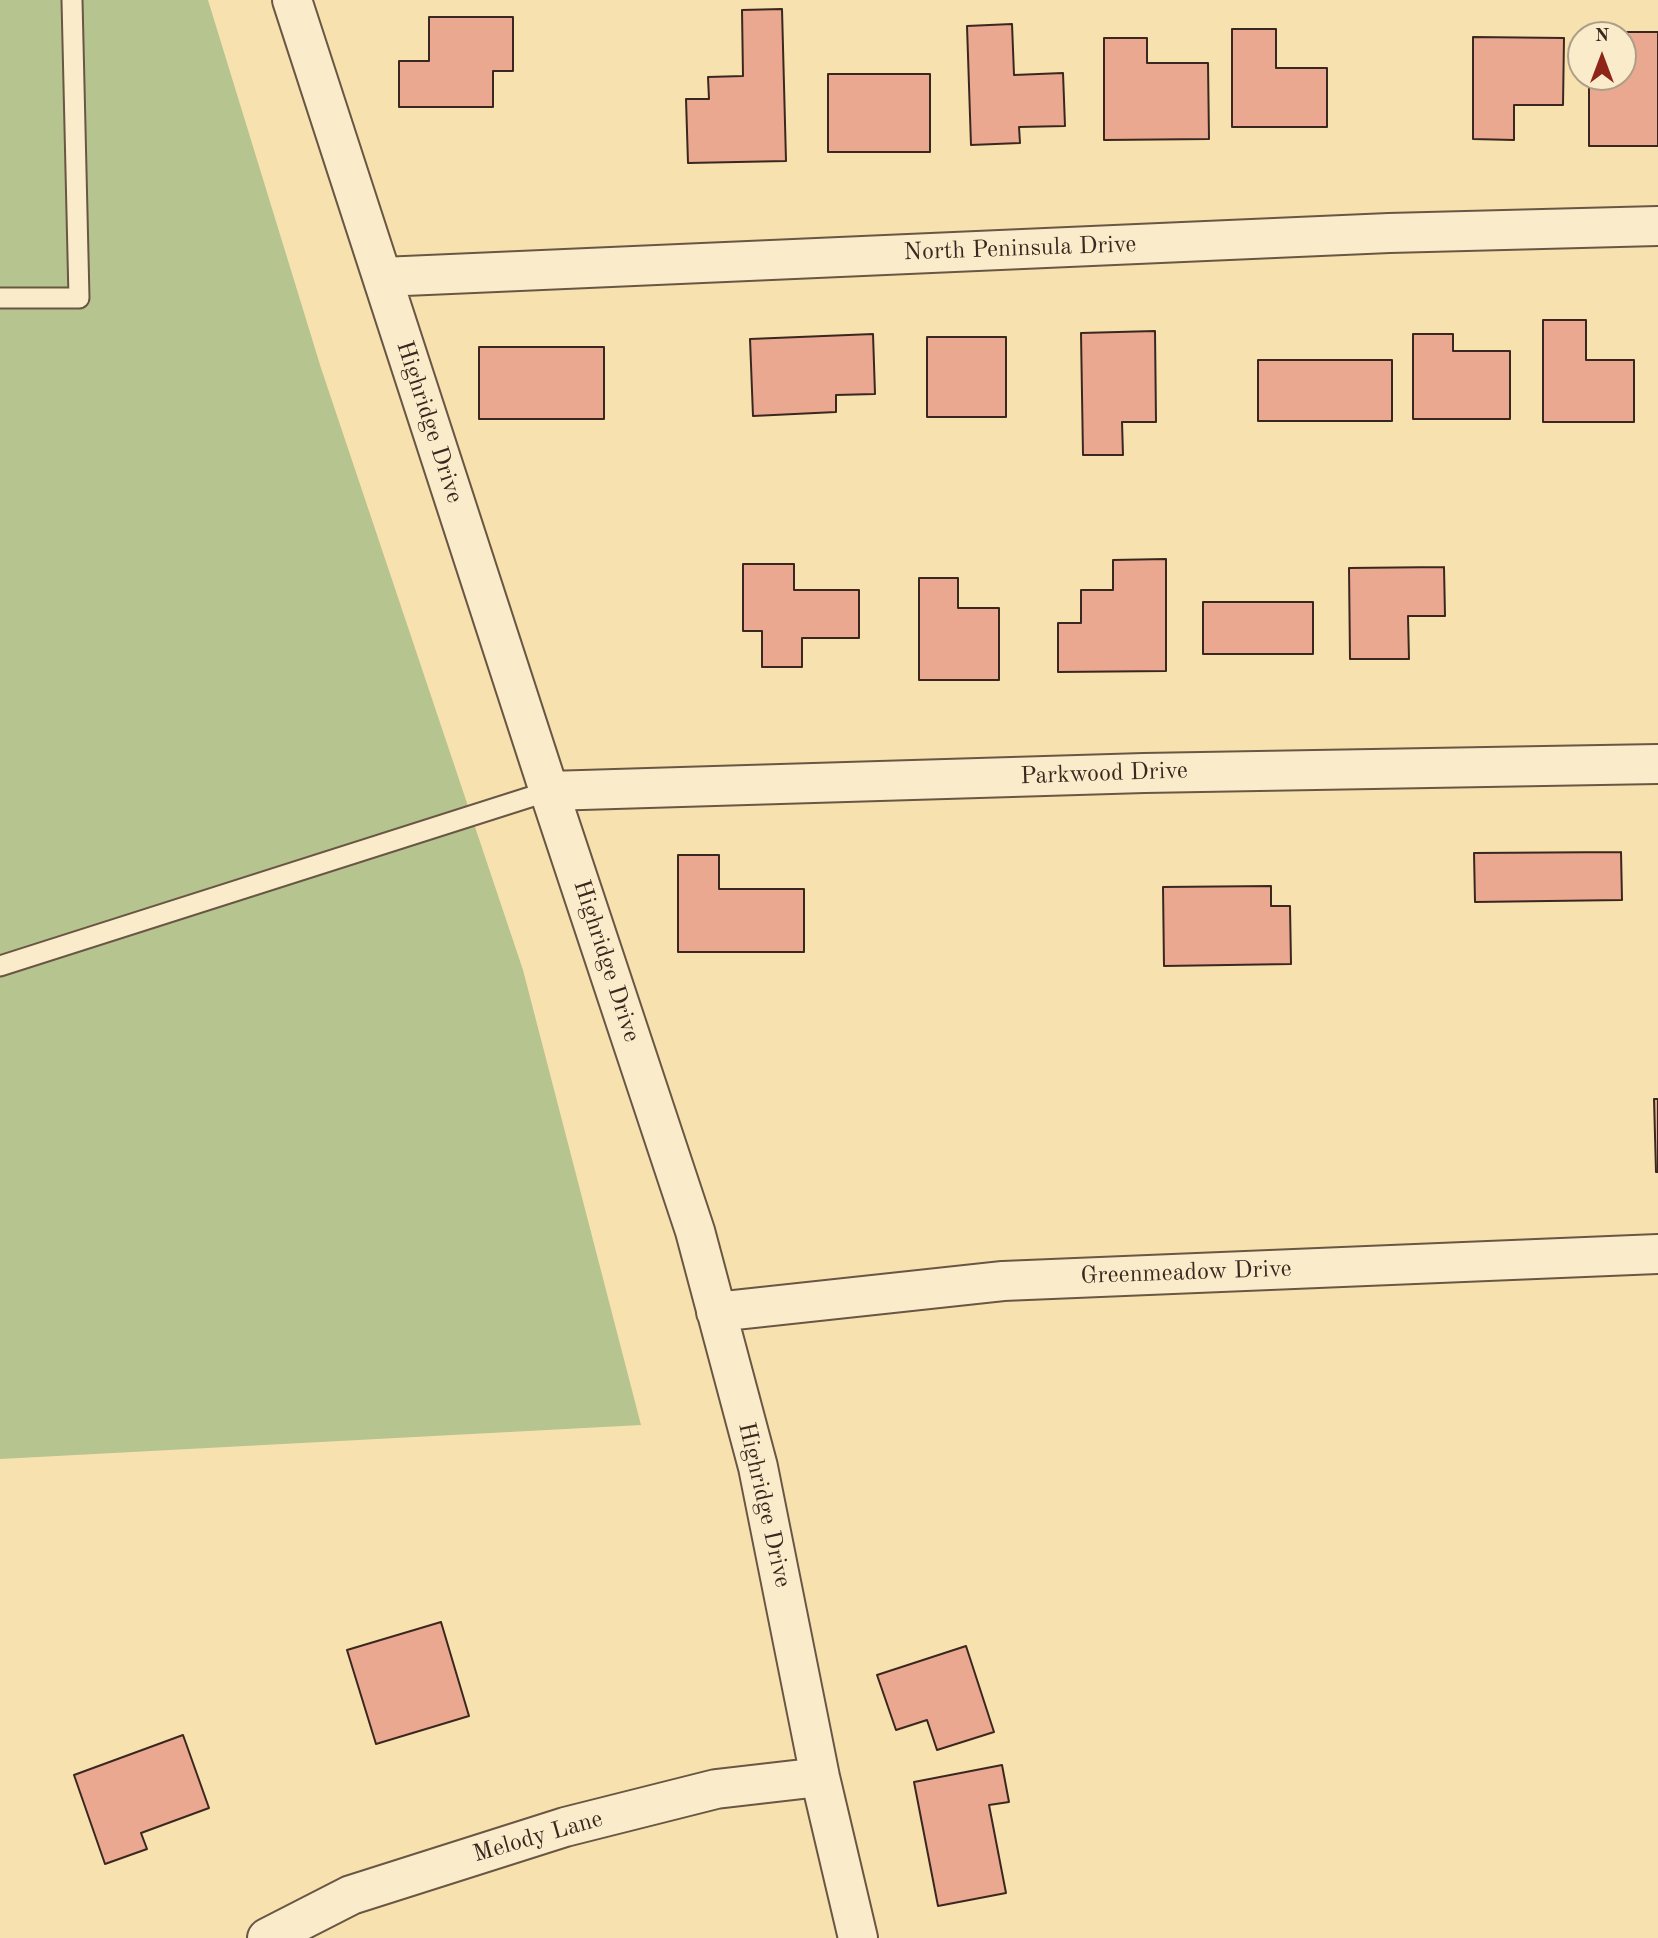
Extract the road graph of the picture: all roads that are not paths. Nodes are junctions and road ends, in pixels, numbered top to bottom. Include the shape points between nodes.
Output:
1 (72, 0) edge
2 (292, 0) edge
3 (1658, 226) edge
4 (382, 277) junction
5 (0, 298) edge
6 (1658, 764) edge
7 (549, 791) junction
8 (0, 966) edge
9 (1658, 1254) edge
10 (716, 1312) junction
11 (820, 1777) junction
12 (267, 1938) edge
13 (858, 1938) edge

1 - 5 lane via 79,298
2 - 4 street, Highridge Drive
3 - 4 street, North Peninsula Drive via 1389,233
4 - 7 street, Highridge Drive
6 - 7 street, Parkwood Drive via 1144,773
7 - 8 lane
7 - 10 street, Highridge Drive via 695,1231
9 - 10 street, Greenmeadow Drive via 1003,1281
10 - 11 street, Highridge Drive via 758,1467
11 - 12 street, Melody Lane via 716,1789 565,1826 351,1895
11 - 13 street, Highridge Drive

